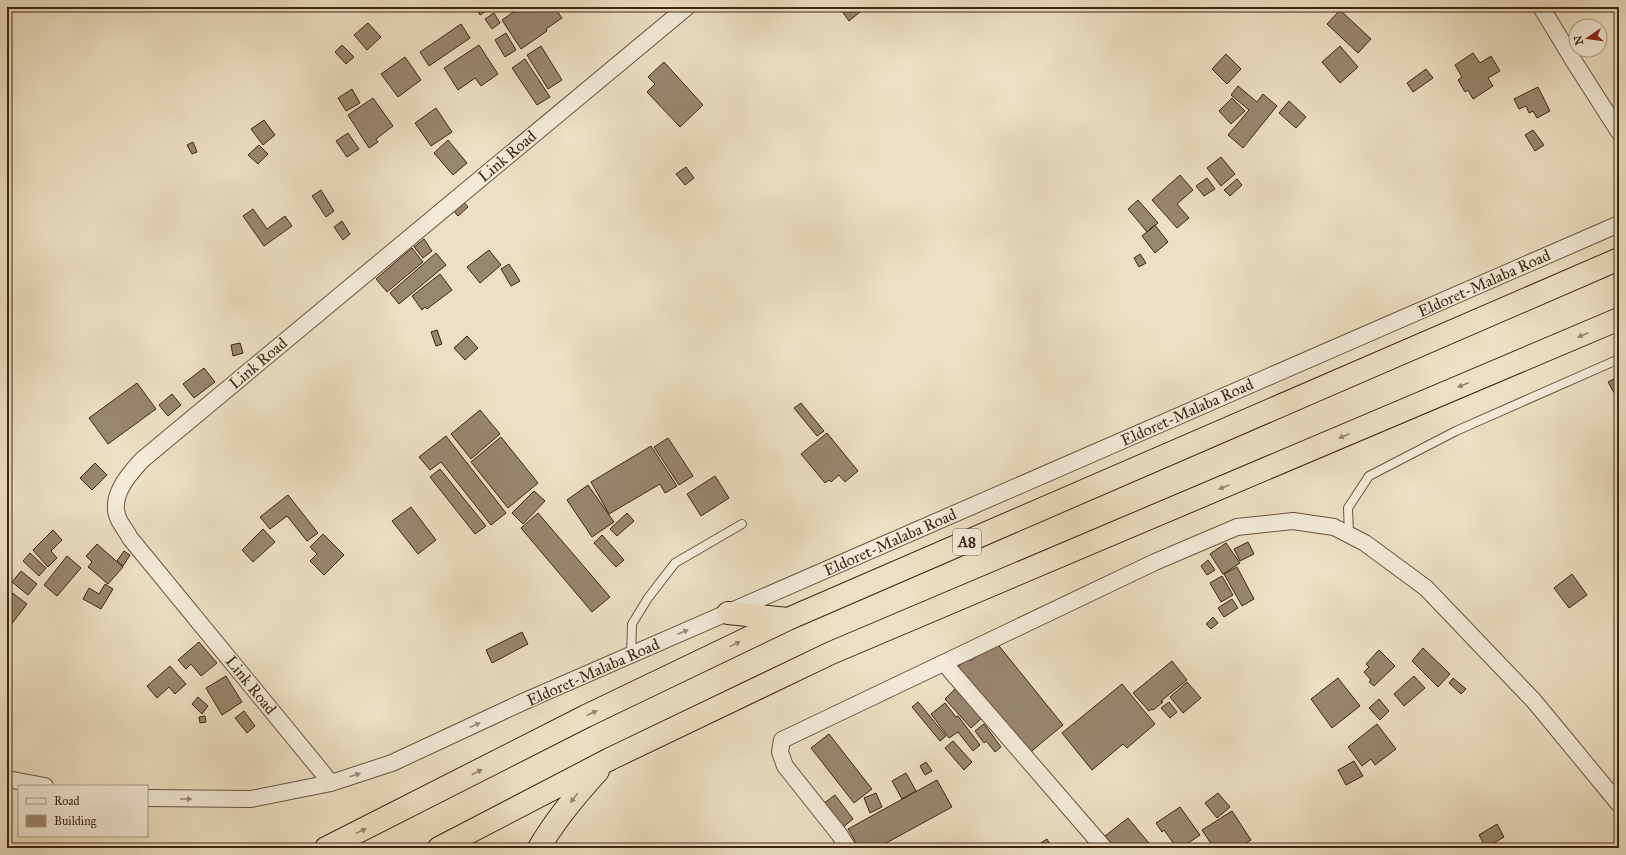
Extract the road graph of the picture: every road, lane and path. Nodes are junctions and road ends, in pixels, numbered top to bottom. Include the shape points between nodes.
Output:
1 (687, 7) edge
2 (1541, 7) edge
3 (1619, 132) edge
4 (1619, 224) edge
5 (1619, 259) edge
6 (1619, 319) edge
7 (1619, 359) edge
8 (742, 524) dead end
9 (1349, 534) junction
10 (728, 613) junction
11 (788, 619) junction
12 (631, 655) junction
13 (944, 663) junction
14 (610, 759) junction
15 (7, 779) edge
16 (331, 783) junction
17 (40, 785) edge
18 (148, 798) edge
19 (1619, 804) edge
20 (326, 848) edge
21 (439, 848) edge
22 (539, 848) edge
23 (848, 848) edge
24 (1104, 848) edge

1 - 16 street, Link Road via 142,460 128,475 115,499 118,518 130,538
2 - 3 street
4 - 10 street, Eldoret-Malaba Road
5 - 11 highway, Eldoret-Malaba Road / A8
6 -> 14 highway via 831,653
7 - 9 lane via 1456,431 1369,476 1348,508
8 - 12 lane via 675,563 632,624
9 - 13 street via 1334,527 1293,521 1237,527 1155,562
9 - 19 street via 1426,588 1534,701
10 - 11 highway
12 -> 10 street, Eldoret-Malaba Road
20 -> 11 highway, Eldoret-Malaba Road / A8 via 586,716
16 -> 12 street, Eldoret-Malaba Road via 392,763
13 - 23 street via 782,740 780,752 786,766
13 - 24 street
14 - 21 highway
14 -> 22 highway via 578,792
15 - 17 street
18 -> 16 street, Eldoret-Malaba Road via 251,799

